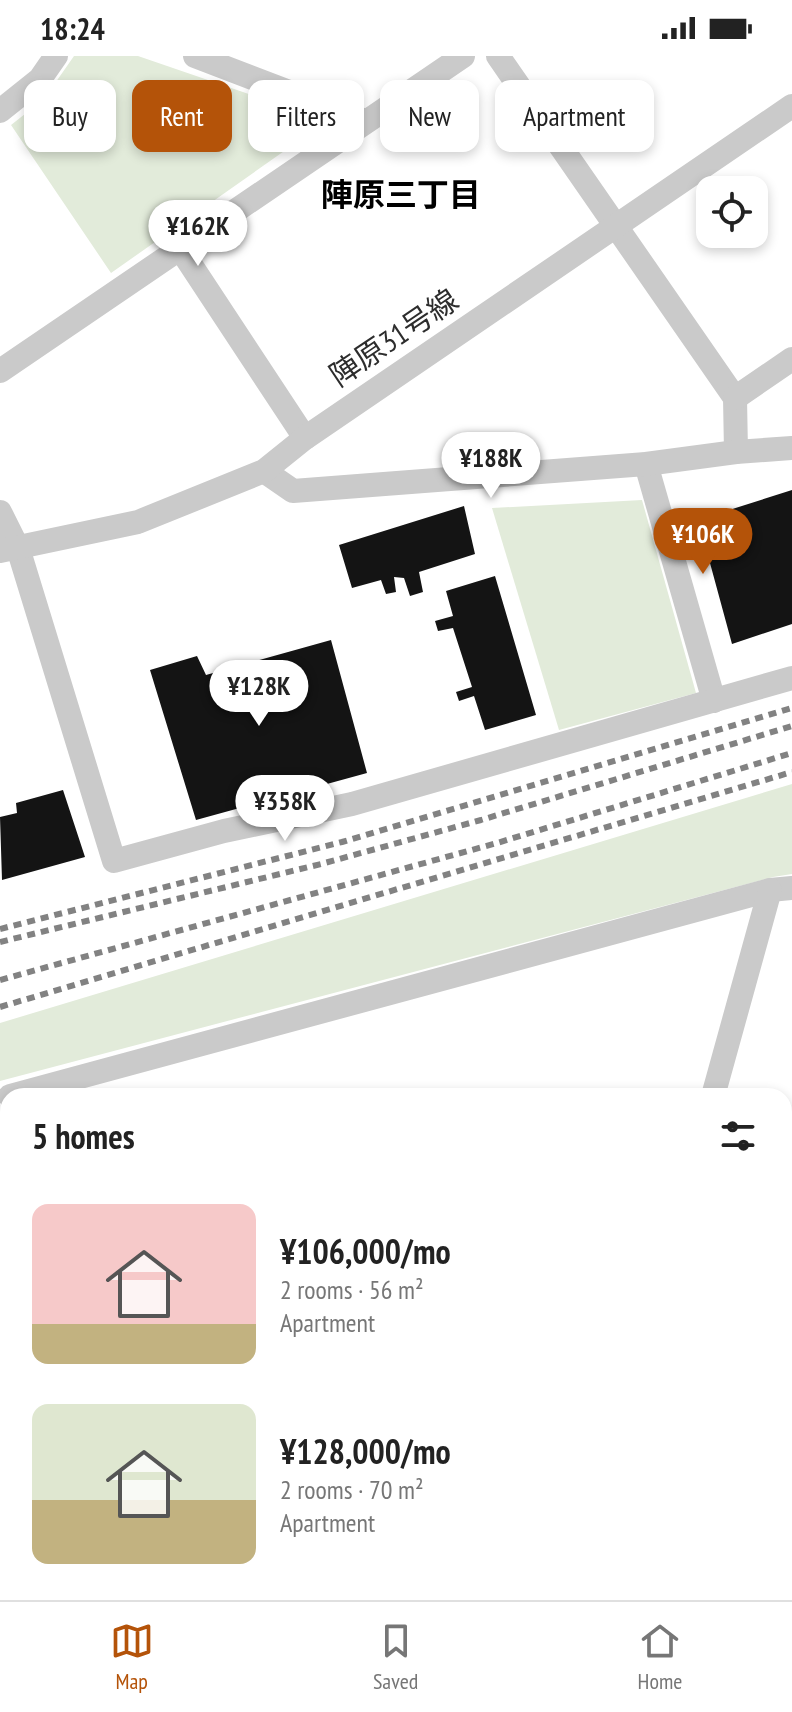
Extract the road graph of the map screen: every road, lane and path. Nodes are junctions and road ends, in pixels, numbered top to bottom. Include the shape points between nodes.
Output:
1 (56, 56) edge
2 (195, 56) edge
3 (463, 56) edge
4 (498, 56) edge
5 (792, 106) edge
6 (0, 111) edge
7 (365, 121) junction
8 (616, 226) junction
9 (181, 250) junction
10 (792, 359) edge
11 (0, 371) edge
12 (735, 398) junction
13 (305, 438) junction
14 (792, 448) edge
15 (736, 452) junction
16 (646, 464) junction
17 (264, 471) junction
18 (0, 512) edge
19 (9, 550) edge
20 (792, 678) edge
21 (714, 701) junction
22 (781, 889) edge
23 (39, 1088) edge
24 (716, 1088) edge

1 - 6 street via 40,79
2 - 7 street
3 - 7 street
4 - 8 street
5 - 8 street, 陣原31号線
7 - 9 street
8 - 12 street
8 - 13 street, 陣原31号線
9 - 11 street
9 - 13 street
10 - 12 street
12 - 15 street
13 - 17 street, 陣原31号線
14 - 15 street
15 - 16 street
16 - 17 street via 293,491
16 - 21 street
17 - 19 street, 陣原31号線 via 138,522
18 - 19 street
19 - 21 street via 114,861 352,804
20 - 21 street
22 - 23 street
22 - 24 street

